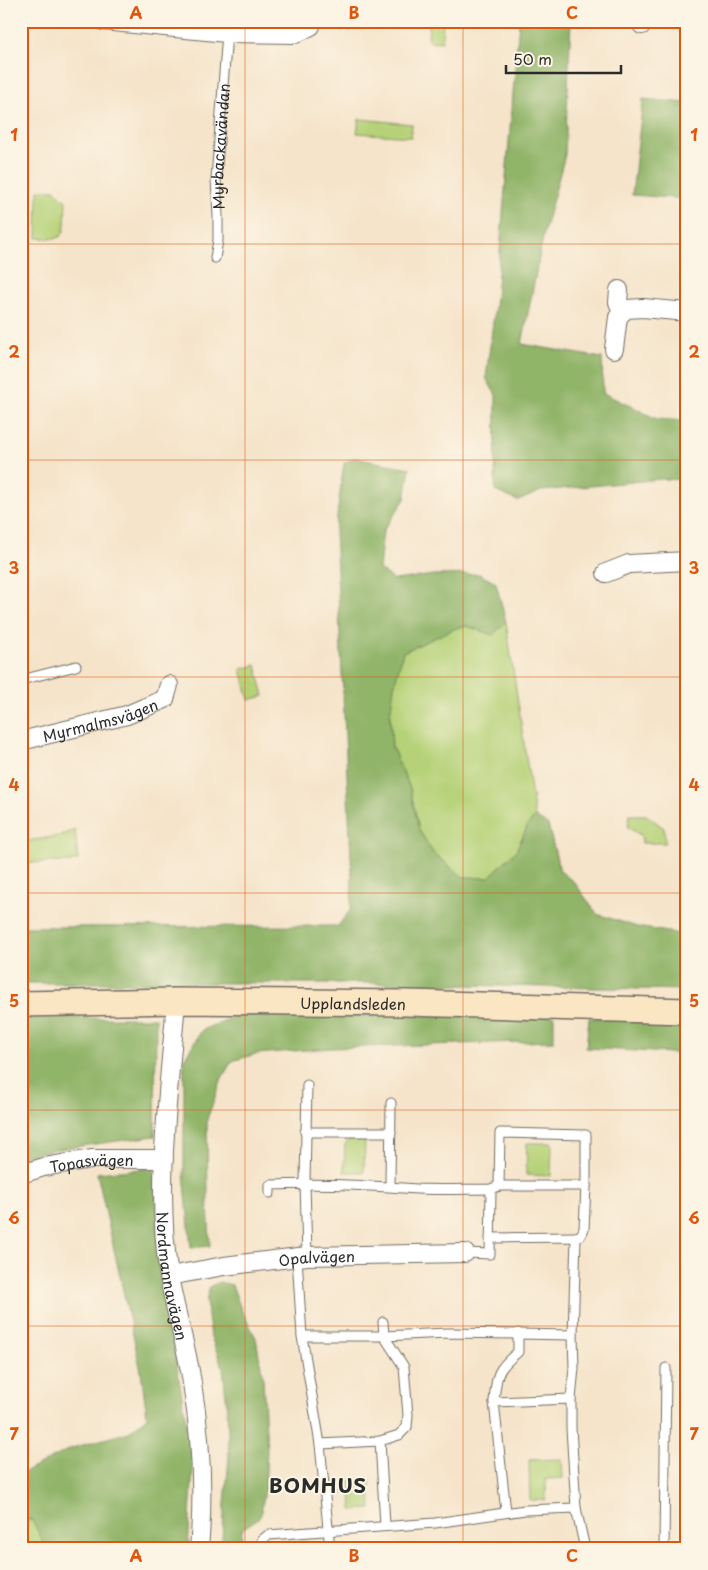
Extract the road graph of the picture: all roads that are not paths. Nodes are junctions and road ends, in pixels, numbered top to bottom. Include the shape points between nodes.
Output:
1 (103, 21) edge
2 (123, 22) edge
3 (312, 24) edge
4 (227, 33) junction
5 (215, 258) dead end
6 (619, 290) dead end
7 (622, 312) junction
8 (687, 312) edge
9 (614, 349) dead end
10 (687, 561) edge
11 (606, 573) dead end
12 (76, 666) dead end
13 (21, 680) edge
14 (169, 685) dead end
15 (21, 741) edge
16 (176, 1001) junction
17 (21, 1004) edge
18 (687, 1011) edge
19 (306, 1085) dead end
20 (391, 1103) dead end
21 (305, 1132) junction
22 (391, 1132) junction
23 (164, 1159) junction
24 (21, 1174) edge
25 (305, 1183) junction
26 (390, 1186) junction
27 (586, 1186) junction
28 (495, 1188) junction
29 (270, 1193) dead end
30 (576, 1237) junction
31 (490, 1238) junction
32 (465, 1253) joint
33 (302, 1256) junction
34 (169, 1276) junction
35 (383, 1322) dead end
36 (518, 1333) junction
37 (573, 1335) junction
38 (302, 1336) junction
39 (384, 1336) junction
40 (666, 1368) dead end
41 (571, 1399) junction
42 (494, 1402) junction
43 (380, 1441) junction
44 (320, 1444) junction
45 (576, 1508) junction
46 (506, 1512) junction
47 (385, 1525) junction
48 (329, 1530) junction
49 (261, 1544) dead end
50 (199, 1549) edge
51 (330, 1549) edge
52 (585, 1549) edge
53 (664, 1549) edge

1 - 2 street
2 - 4 street
3 - 4 street via 295,34
4 - 5 lane, Myrbackavändan via 216,179 218,240
6 - 7 street via 618,302
7 - 8 street via 633,308
7 - 9 street via 616,324
10 - 11 street via 629,564
12 - 13 lane
14 - 15 street, Myrmalmsvägen via 165,699 127,715
16 - 17 street, Upplandsleden
16 - 18 street, Upplandsleden via 407,1003
16 - 23 street, Nordmannavägen
19 - 21 lane
20 - 22 lane
21 - 22 lane
21 - 25 lane
22 - 26 lane
23 - 24 street, Topasvägen via 91,1158
23 - 34 street, Nordmannavägen via 163,1198
25 - 26 lane
25 - 29 lane via 270,1185
25 - 33 lane
26 - 28 lane
27 - 28 lane
27 - 28 lane via 586,1135 500,1133
27 - 30 lane via 584,1229
28 - 31 lane
30 - 31 lane
30 - 37 lane
31 - 32 lane via 490,1254
32 - 33 street, Opalvägen
33 - 34 street, Opalvägen
33 - 38 lane
34 - 50 street, Nordmannavägen via 192,1383 200,1447
35 - 39 lane
36 - 37 lane
36 - 39 lane
36 - 42 lane via 518,1352 503,1364 496,1380
37 - 41 lane
38 - 39 lane
38 - 44 lane
39 - 43 lane via 404,1367 408,1415 407,1427 399,1435
40 - 53 lane
41 - 42 lane
41 - 45 lane
42 - 46 lane
43 - 44 lane
43 - 47 lane
44 - 48 lane
45 - 46 lane
45 - 52 lane
46 - 47 lane via 435,1523
47 - 48 lane
48 - 49 lane via 268,1535
48 - 51 lane

